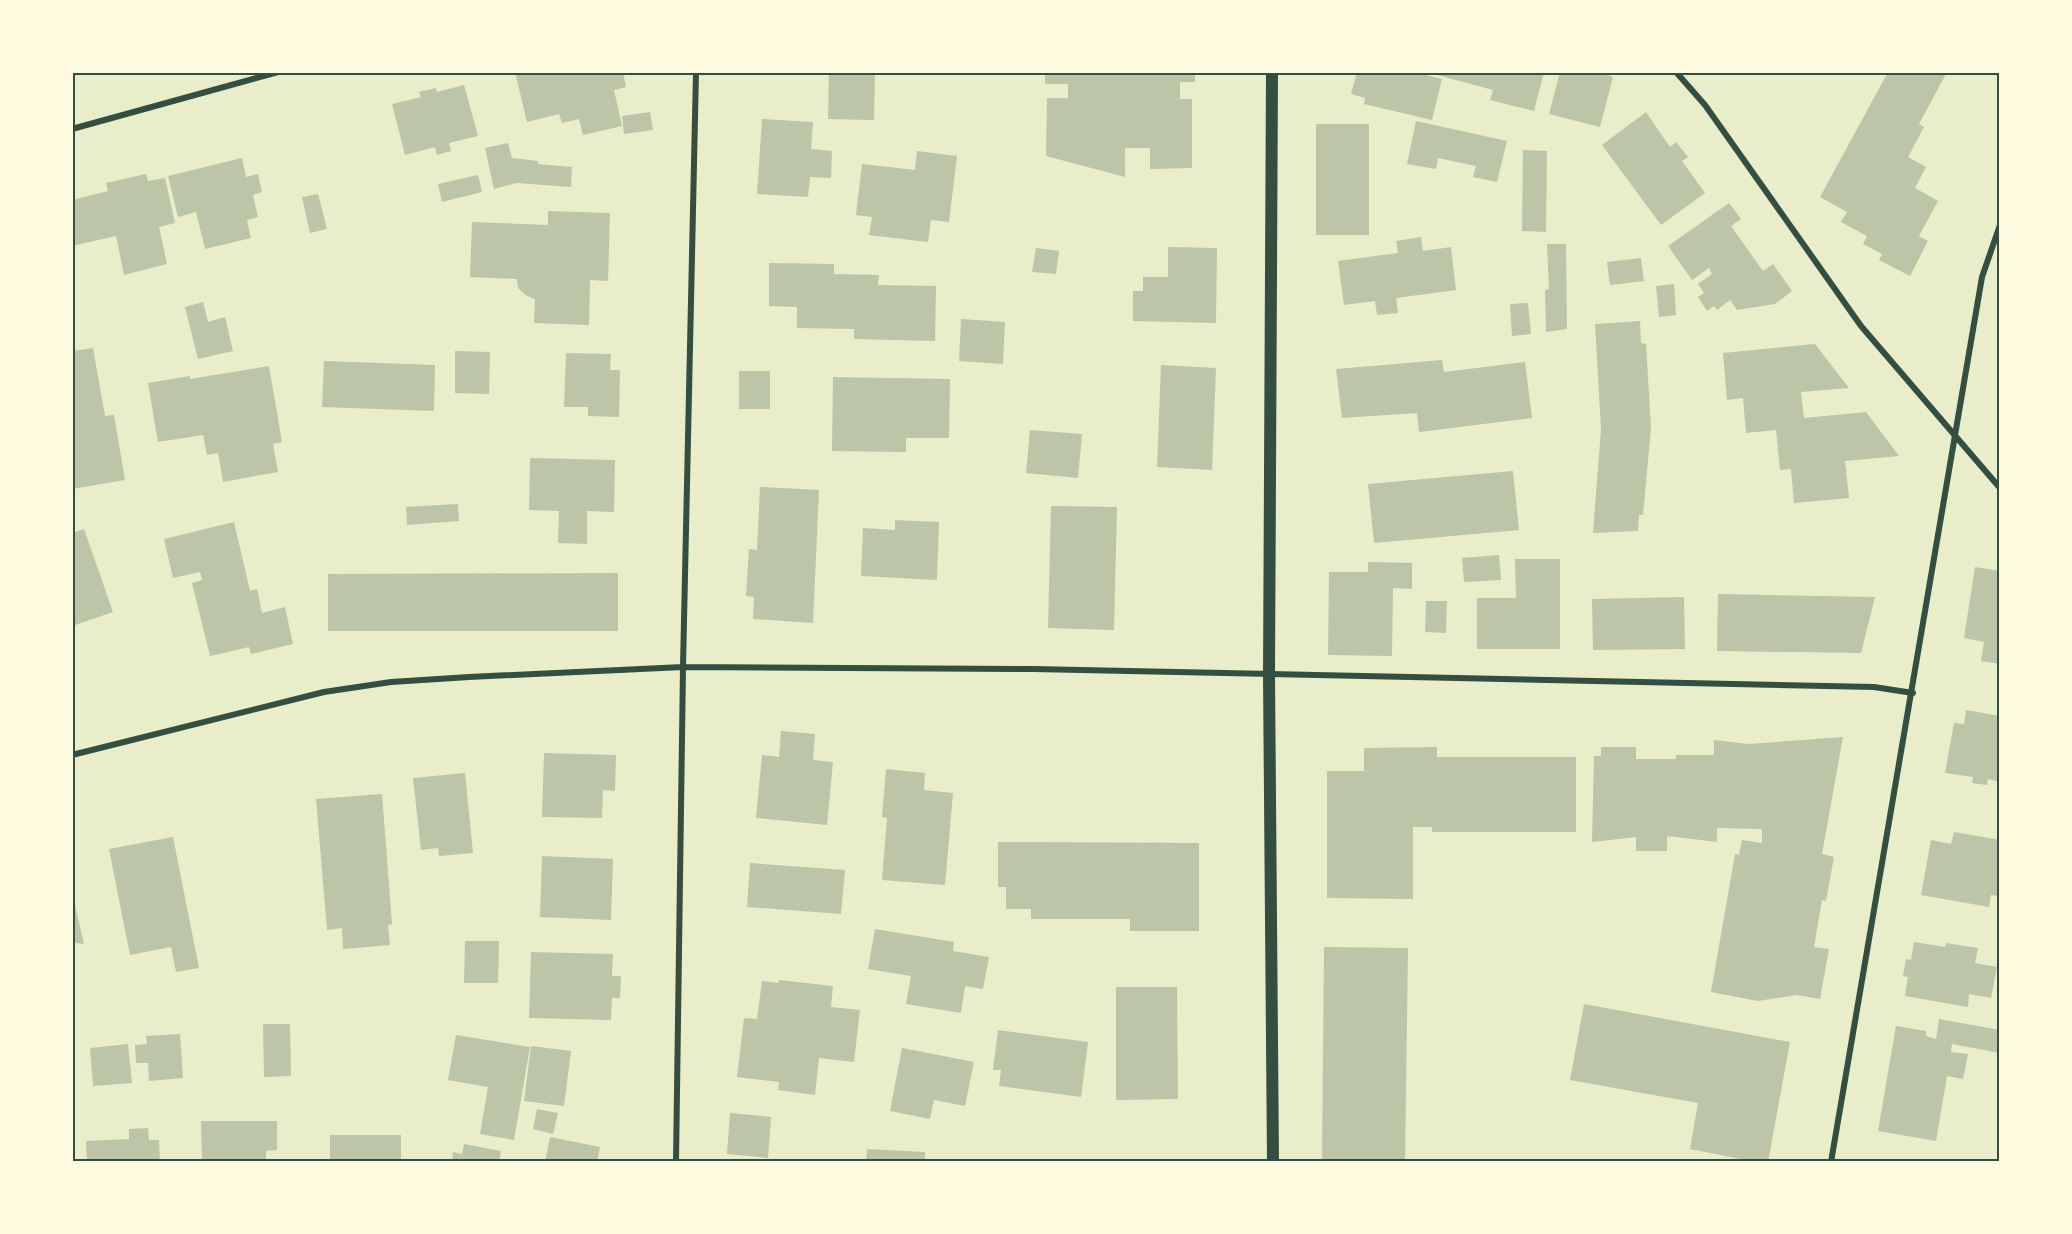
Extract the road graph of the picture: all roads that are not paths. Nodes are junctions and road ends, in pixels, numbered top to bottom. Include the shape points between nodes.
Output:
1 (278, 72) edge
2 (696, 72) edge
3 (1272, 72) edge
4 (1676, 72) edge
5 (72, 129) edge
6 (2000, 225) edge
7 (1954, 436) junction
8 (2000, 488) edge
9 (683, 667) junction
10 (1269, 675) junction
11 (1913, 693) junction
12 (72, 755) edge
13 (676, 1162) edge
14 (1273, 1162) edge
15 (1832, 1162) edge

1 - 5 street
2 - 9 street
3 - 10 main road
4 - 7 street via 1705,105 1861,326
6 - 7 street via 1982,277
7 - 8 street
7 - 11 street
9 - 10 street
9 - 12 street via 469,677 346,688
9 - 13 street
10 - 11 street via 1874,687
10 - 14 main road
11 - 15 street

